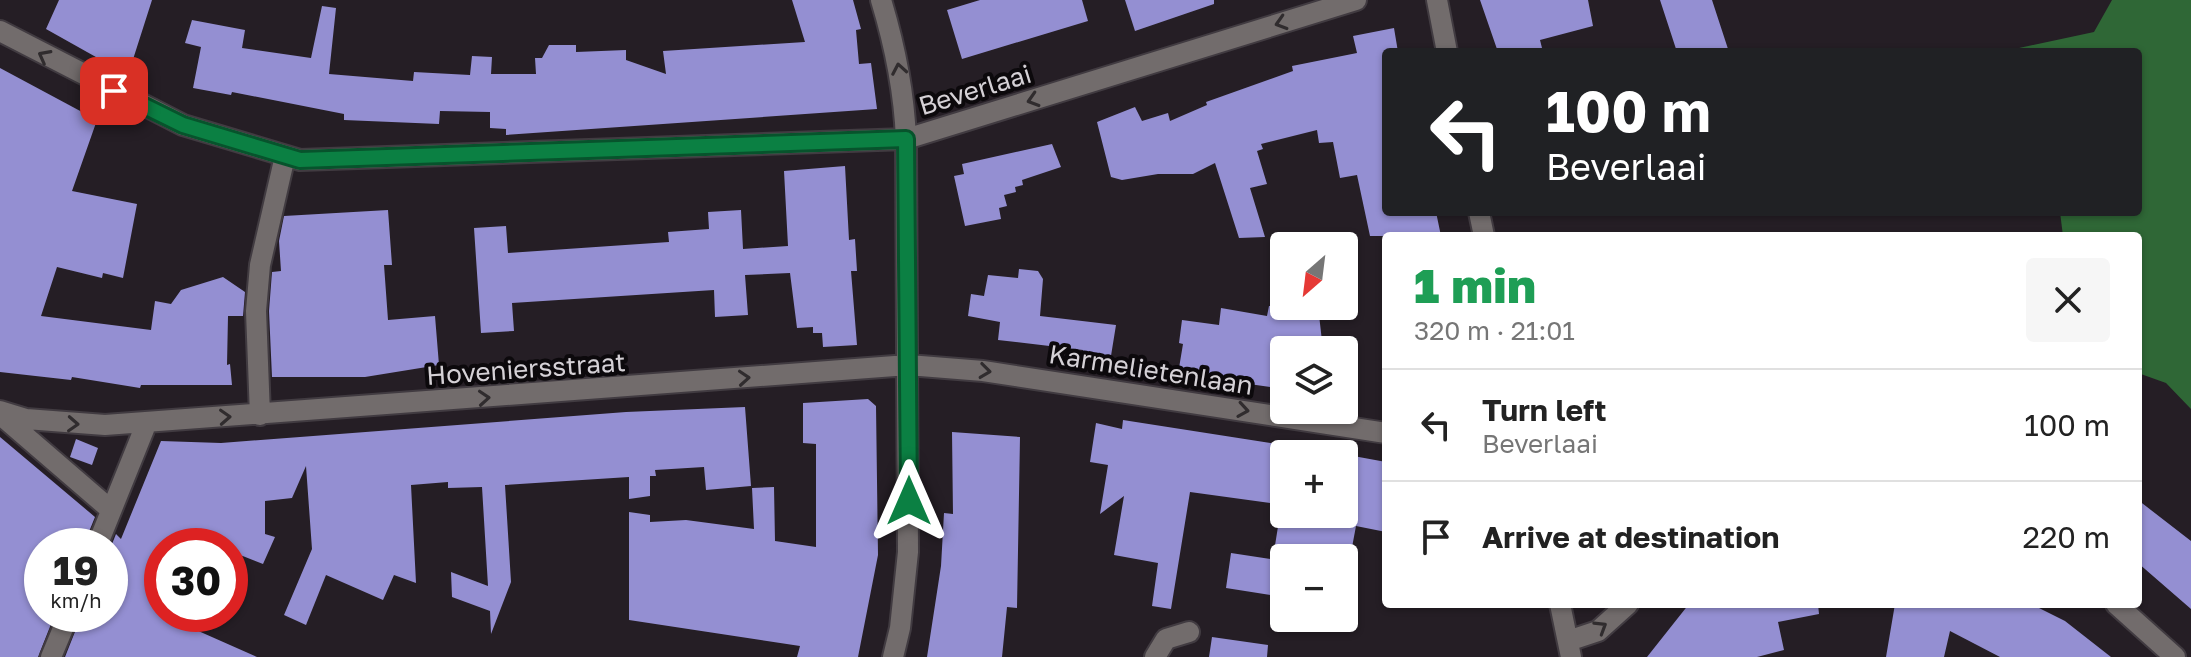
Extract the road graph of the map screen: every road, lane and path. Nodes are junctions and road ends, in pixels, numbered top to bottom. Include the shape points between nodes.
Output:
1 (881, 0) edge
2 (1356, 0) edge
3 (1437, 0) edge
4 (0, 31) edge
5 (1446, 48) edge
6 (906, 139) junction
7 (285, 156) junction
8 (908, 365) junction
9 (0, 412) edge
10 (260, 415) junction
11 (147, 422) junction
12 (1382, 432) edge
13 (111, 510) junction
14 (104, 528) edge
15 (1561, 608) edge
16 (1624, 608) edge
17 (2120, 608) edge
18 (61, 632) edge
19 (1189, 632) dead end
20 (1570, 649) edge
21 (51, 657) edge
22 (893, 657) edge
23 (1155, 657) edge
24 (2175, 657) edge

6 -> 1 street via 894,44
2 -> 6 street, Beverlaai
3 - 5 street
7 -> 4 street, Beverlaai via 183,125
6 - 7 street, Beverlaai via 300,160
6 - 8 street
7 - 10 street via 260,265
10 -> 8 street, Hoveniersstraat
8 -> 12 street, Karmelietenlaan via 983,371
8 - 22 street via 908,552
9 -> 11 street, Hoveniersstraat via 59,423
9 - 13 street, Hoveniersstraat
11 -> 10 street, Hoveniersstraat
11 - 13 street
13 - 14 street
15 - 20 street
20 -> 16 street
17 - 24 street
18 - 21 street
19 - 23 street via 1166,639

